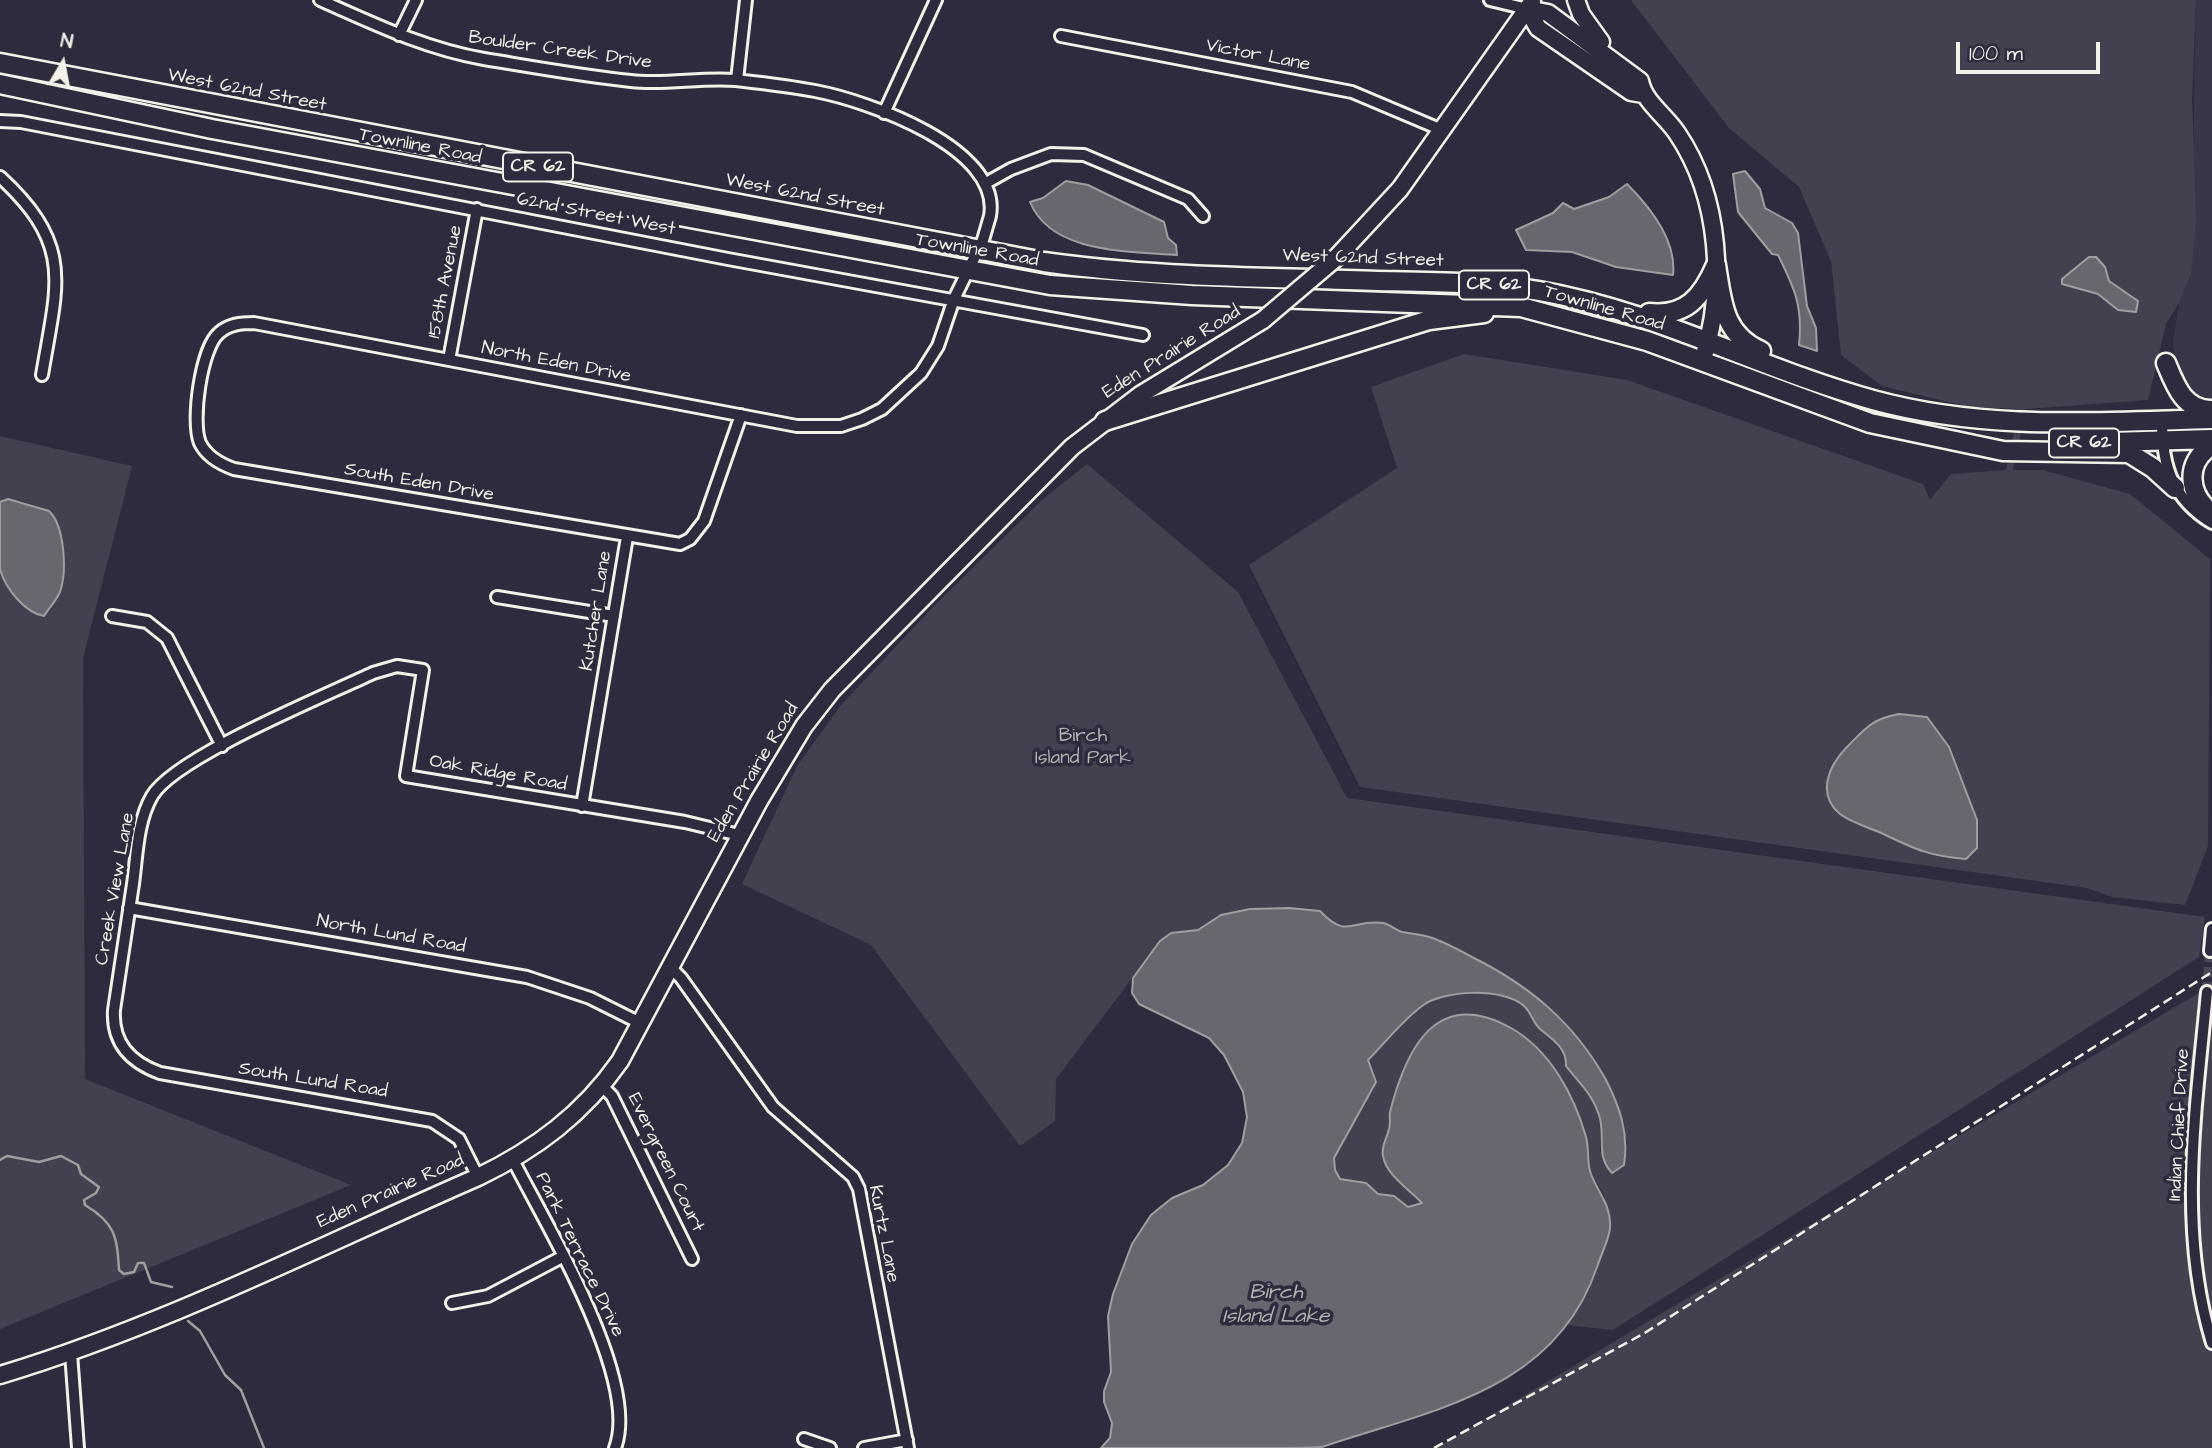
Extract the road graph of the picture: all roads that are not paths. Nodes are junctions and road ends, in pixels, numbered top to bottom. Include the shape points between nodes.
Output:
1 (320, 0) edge
2 (416, 0) edge
3 (746, 0) edge
4 (936, 0) edge
5 (1490, 0) edge
6 (1576, 0) edge
7 (1530, 4) edge
8 (399, 35) junction
9 (1061, 36) dead end
10 (0, 64) edge
11 (1624, 67) junction
12 (737, 80) junction
13 (0, 84) edge
14 (1643, 94) junction
15 (884, 113) junction
16 (0, 121) edge
17 (1442, 130) junction
18 (0, 177) edge
19 (986, 183) junction
20 (477, 209) junction
21 (1203, 216) dead end
22 (977, 250) junction
23 (1716, 265) junction
24 (967, 272) junction
25 (954, 299) junction
26 (1616, 307) junction
27 (1558, 317) junction
28 (1143, 335) dead end
29 (1709, 340) junction
30 (449, 360) junction
31 (1702, 362) junction
32 (2166, 363) dead end
33 (42, 375) dead end
34 (1871, 400) junction
35 (2212, 410) edge
36 (741, 415) junction
37 (2212, 419) edge
38 (1105, 421) junction
39 (2162, 421) junction
40 (1942, 438) junction
41 (2212, 439) edge
42 (2162, 441) junction
43 (2212, 445) edge
44 (209, 455) joint
45 (2175, 488) junction
46 (2212, 513) edge
47 (2212, 523) edge
48 (627, 537) junction
49 (497, 597) dead end
50 (112, 616) dead end
51 (614, 616) junction
52 (222, 746) junction
53 (582, 806) junction
54 (739, 835) junction
55 (129, 908) junction
56 (2212, 929) edge
57 (2210, 951) dead end
58 (671, 968) junction
59 (2207, 992) dead end
60 (640, 1023) junction
61 (121, 1047) joint
62 (602, 1086) junction
63 (513, 1160) junction
64 (478, 1177) junction
65 (562, 1257) junction
66 (692, 1259) dead end
67 (452, 1303) dead end
68 (2212, 1343) edge
69 (71, 1353) junction
70 (0, 1375) edge
71 (804, 1439) dead end
72 (907, 1444) edge
73 (78, 1448) edge
74 (615, 1448) edge
75 (830, 1448) edge
76 (864, 1448) edge

1 - 8 street, Boulder Creek Drive
2 - 8 street
3 - 12 street
4 - 15 street
5 - 7 street
6 - 11 main road via 1589,28
7 - 11 main road
7 - 14 main road via 1538,28 1631,92
7 - 17 main road, Eden Prairie Road
8 - 12 street, Boulder Creek Drive via 482,59 630,81
9 - 17 street, Victor Lane via 1352,92
10 - 22 main road, West 62nd Street / CR 62
11 - 14 main road via 1640,81
12 - 15 street, Boulder Creek Drive via 817,91
13 - 24 main road, Townline Road / CR 62 via 212,129
14 - 23 main road via 1677,133 1690,156 1711,219
15 - 19 street, Boulder Creek Drive via 945,143
16 - 20 street, 62nd Street West
17 - 38 main road, Eden Prairie Road, bridge via 1400,189 1336,258 1263,320 1139,395
18 - 33 street via 33,209 55,263
19 - 21 street via 1051,154 1084,155 1188,199
19 - 22 street via 993,203
20 - 25 street, 62nd Street West via 728,260
20 - 30 street, 158th Avenue
22 - 24 street
22 - 26 main road, West 62nd Street / CR 62 via 1125,272 1493,285
23 - 26 main road via 1701,294 1682,310 1660,314
23 - 29 main road
23 - 34 main road via 1723,311 1741,340 1867,391
24 - 25 street
24 - 27 main road, Townline Road / CR 62 via 1121,291 1492,304
25 - 28 street, 62nd Street West
25 - 36 street, North Eden Drive via 931,361 883,409 841,426 819,428
26 - 29 main road, West 62nd Street / CR 62
27 - 31 main road, Townline Road / CR 62 via 1603,327
27 - 38 main road via 1475,313 1429,320
29 - 31 main road
29 - 34 main road, West 62nd Street / CR 62
30 - 36 street, North Eden Drive
30 - 44 street, North Eden Drive via 254,323 228,327 217,334 205,357 197,429
31 - 40 main road, Townline Road / CR 62 via 1870,423
32 - 35 main road via 2186,401
34 - 39 main road, CR 62 via 2014,424
36 - 48 street, Kutcher Lane via 698,531 680,544
37 - 39 main road, CR 62
38 - 54 main road, Eden Prairie Road via 1048,469 832,690 804,726
39 - 42 street
40 - 42 main road, CR 62 via 2055,444
40 - 45 main road via 2003,451 2129,453
41 - 42 main road, CR 62
42 - 45 street via 2165,466
43 - 46 main road via 2198,458 2192,481 2196,497
44 - 48 street, South Eden Drive via 234,469
45 - 47 street via 2188,506
48 - 51 street, Kutcher Lane
49 - 51 street
50 - 52 street via 147,622 167,638
51 - 53 street, Kutcher Lane
52 - 53 street, Oak Ridge Road via 373,673 393,667 422,670 405,776
52 - 55 street, Creek View Lane via 175,771 152,796 141,829
53 - 54 street, Oak Ridge Road
54 - 58 main road, Eden Prairie Road
55 - 60 street, North Lund Road via 527,977 590,998
55 - 61 street, Creek View Lane via 113,1023
56 - 57 street
58 - 60 main road, Eden Prairie Road
58 - 72 street, Kurtz Lane via 773,1107 853,1177 859,1189
59 - 68 street, Indian Chief Drive via 2190,1181 2203,1303
60 - 62 main road, Eden Prairie Road
61 - 64 street, South Lund Road via 160,1073 432,1121 459,1139
62 - 63 main road, Eden Prairie Road via 555,1131
62 - 66 street, Evergreen Court via 612,1096
63 - 64 main road, Eden Prairie Road
63 - 65 street, Park Terrace Drive
64 - 69 main road, Eden Prairie Road
65 - 67 street via 477,1300
65 - 74 street, Park Terrace Drive via 608,1358 620,1426
69 - 70 main road, Eden Prairie Road
69 - 73 street
71 - 75 street
72 - 76 street

